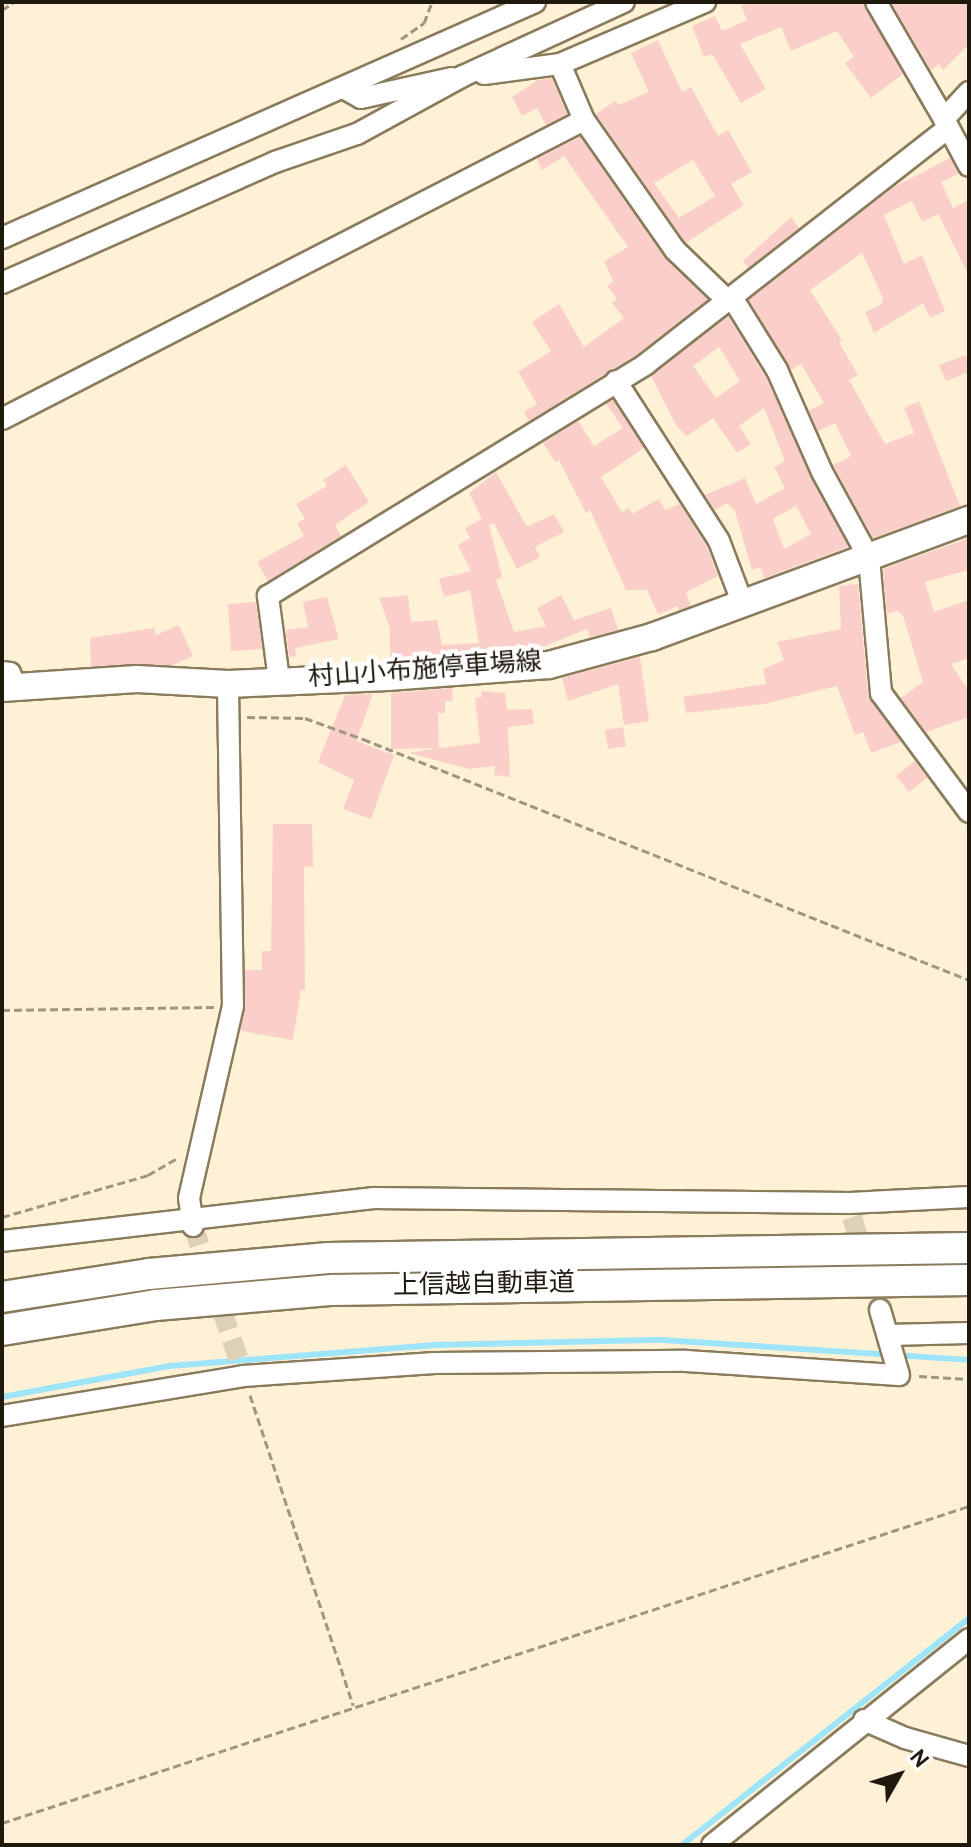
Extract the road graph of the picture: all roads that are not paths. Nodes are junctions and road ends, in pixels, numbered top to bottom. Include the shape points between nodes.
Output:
1 (535, 2) edge
2 (624, 2) edge
3 (705, 2) edge
4 (876, 2) edge
5 (560, 64) junction
6 (463, 76) junction
7 (345, 89) junction
8 (969, 92) edge
9 (584, 120) junction
10 (946, 123) junction
11 (969, 166) edge
12 (2, 238) edge
13 (2, 283) edge
14 (731, 300) junction
15 (616, 381) junction
16 (2, 419) edge
17 (969, 520) edge
18 (869, 558) junction
19 (742, 602) junction
20 (279, 680) junction
21 (7, 683) edge
22 (228, 684) junction
23 (969, 812) edge
24 (969, 1197) edge
25 (192, 1221) junction
26 (2, 1241) edge
27 (969, 1248) edge
28 (969, 1280) edge
29 (2, 1297) edge
30 (880, 1310) tunnel mouth
31 (2, 1330) edge
32 (969, 1333) edge
33 (888, 1335) junction
34 (2, 1416) edge
35 (969, 1639) edge
36 (864, 1720) junction
37 (969, 1756) edge
38 (712, 1845) edge

1 - 7 street
2 - 6 street
3 - 5 street
4 - 10 street
5 - 6 street
5 - 9 street
6 - 7 street via 411,83 361,98
6 - 13 street via 357,134 275,162
7 - 12 street
8 - 10 street
9 - 14 street via 675,250
9 - 16 street
10 - 11 street
10 - 14 street
14 - 15 street
14 - 18 street via 777,370 822,472
15 - 19 street via 719,541
15 - 20 street via 268,596
17 - 18 main road, 村山小布施停車場線
18 - 19 main road, 村山小布施停車場線
18 - 23 street via 881,693
19 - 20 main road, 村山小布施停車場線 via 652,637 549,665 497,672
20 - 22 main road, 村山小布施停車場線
21 - 22 main road, 村山小布施停車場線 via 137,679
22 - 25 street via 233,1006 200,1142
24 - 25 street via 851,1210 373,1198
25 - 26 street
27 - 29 highway, 上信越自動車道 via 328,1258 149,1274
28 - 31 highway, 上信越自動車道 via 346,1289 156,1305
30 - 33 street
32 - 33 street
33 - 34 street via 899,1375 671,1361 242,1371
35 - 36 street
36 - 37 street
36 - 38 street

